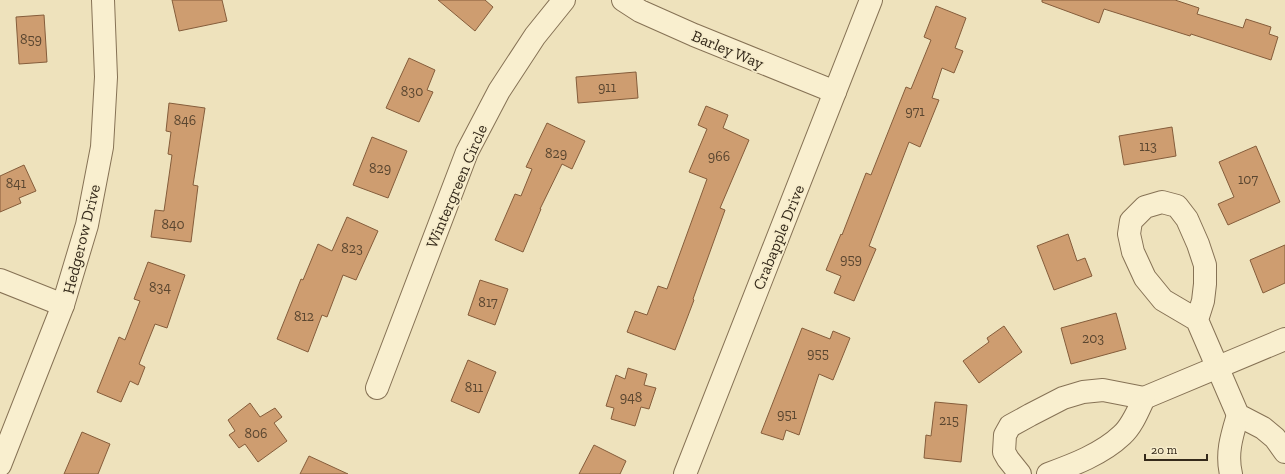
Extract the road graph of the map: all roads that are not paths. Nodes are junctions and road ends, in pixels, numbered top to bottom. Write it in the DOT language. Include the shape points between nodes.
graph roads {
  1 [pos="104,0"];
  2 [pos="564,0"];
  3 [pos="623,0"];
  4 [pos="871,0"];
  5 [pos="835,92"];
  6 [pos="0,280"];
  7 [pos="63,306"];
  8 [pos="1197,320"];
  9 [pos="1285,339"];
  10 [pos="1218,366"];
  11 [pos="377,388"];
  12 [pos="1144,398"];
  13 [pos="1238,414"];
  14 [pos="1285,452"];
  15 [pos="0,466"];
  16 [pos="685,474"];
  17 [pos="1020,474"];
  18 [pos="1048,474"];
  19 [pos="1231,474"];
  1 -- 7 [label="street, Hedgerow Drive" via="106,76 102,147 87,225"];
  2 -- 11 [label="street, Wintergreen Circle" via="535,36 503,85 467,152"];
  3 -- 5 [label="street, Barley Way" via="647,14"];
  4 -- 5 [label="street, Crabapple Drive"];
  5 -- 16 [label="street, Crabapple Drive"];
  6 -- 7 [label="street"];
  7 -- 15 [label="street, Hedgerow Drive"];
  8 -- 8 [label="street" via="1203,301 1205,265 1187,219 1177,206 1162,202 1144,207 1131,221 1129,234 1132,252 1145,278 1163,300"];
  8 -- 10 [label="street"];
  9 -- 10 [label="street"];
  10 -- 12 [label="street"];
  10 -- 13 [label="street"];
  12 -- 17 [label="street" via="1103,390 1083,392 1063,398 1010,426 1005,435 1004,452"];
  12 -- 18 [label="street" via="1133,421 1122,435 1107,447"];
  13 -- 14 [label="street" via="1263,428 1275,438"];
  13 -- 19 [label="street" via="1230,444"];
}
